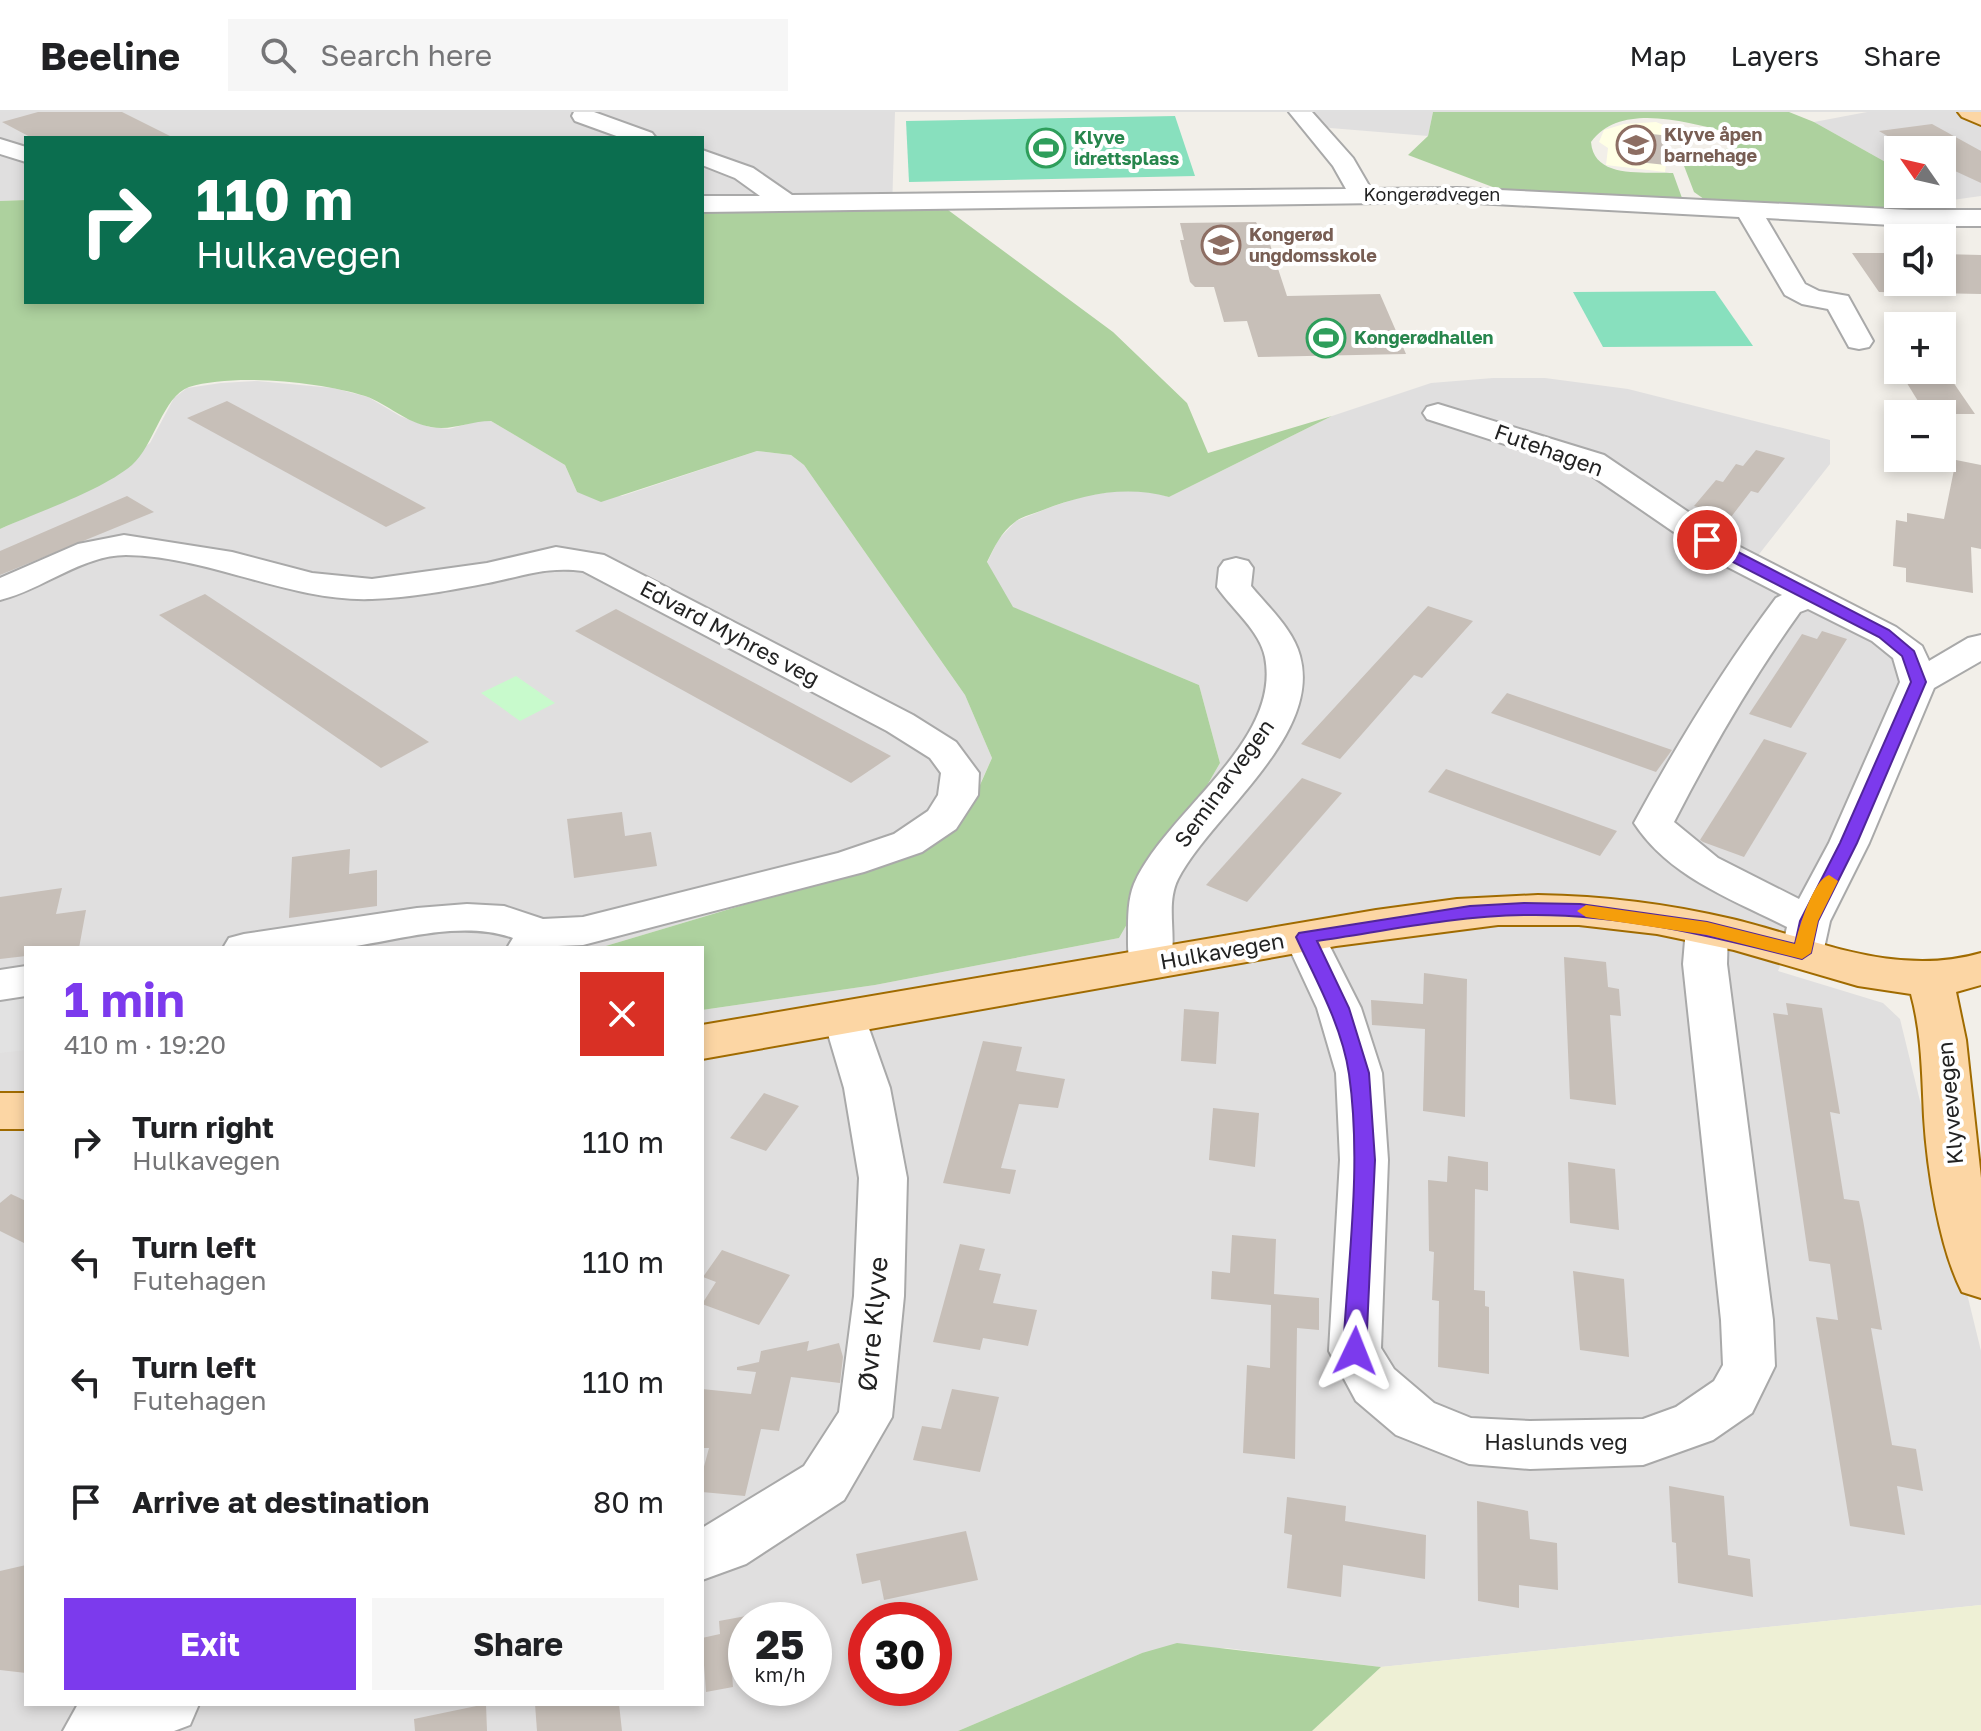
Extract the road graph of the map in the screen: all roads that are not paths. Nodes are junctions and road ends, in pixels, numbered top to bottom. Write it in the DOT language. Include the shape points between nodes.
graph roads {
  1 [pos="1300,112"];
  2 [pos="1970,112"];
  3 [pos="583,116"];
  4 [pos="1981,118"];
  5 [pos="638,136"];
  6 [pos="0,146"];
  7 [pos="24,154"];
  8 [pos="704,158"];
  9 [pos="825,179"];
  10 [pos="781,189"];
  11 [pos="1362,195"];
  12 [pos="882,202"];
  13 [pos="704,204"];
  14 [pos="1748,210"];
  15 [pos="1981,218"];
  16 [pos="1859,341"];
  17 [pos="1438,413"];
  18 [pos="1236,568"];
  19 [pos="0,590"];
  20 [pos="1810,595"];
  21 [pos="1981,646"];
  22 [pos="1918,682"];
  23 [pos="1707,929"];
  24 [pos="1305,937"];
  25 [pos="1806,937"];
  26 [pos="534,941"];
  27 [pos="257,946"];
  28 [pos="1150,963"];
  29 [pos="1981,969"];
  30 [pos="24,981"];
  31 [pos="1930,981"];
  32 [pos="0,985"];
  33 [pos="845,1017"];
  34 [pos="704,1042"];
  35 [pos="0,1111"];
  36 [pos="24,1111"];
  37 [pos="1981,1277"];
  38 [pos="704,1553"];
  39 [pos="117,1706"];
  40 [pos="94,1731"];
  1 -- 11 [label="street" via="1344,163"];
  2 -- 4 [label="main road"];
  3 -- 5 [label="street"];
  6 -- 7 [label="street"];
  8 -- 10 [label="street, Kongerødvegen"];
  9 -- 12 [label="street, Kongerødvegen"];
  10 -- 12 [label="street, Kongerødvegen"];
  10 -- 13 [label="street, Kongerødvegen"];
  11 -- 12 [label="street, Kongerødvegen"];
  11 -- 14 [label="street, Kongerødvegen" via="1517,196"];
  14 -- 15 [label="street, Kongerødvegen"];
  14 -- 16 [label="street" via="1795,289 1838,302"];
  17 -- 20 [label="street, Futehagen" via="1593,462 1728,554"];
  18 -- 28 [label="street, Seminarvegen" via="1234,587 1283,657 1283,698 1268,731 1168,859 1154,886"];
  19 -- 26 [label="street, Edvard Myhres veg" via="90,551 124,545 360,588 420,584 556,557 592,562 900,723 943,750 960,773 958,795 942,820 908,843 850,863"];
  20 -- 22 [label="street, Futehagen" via="1884,634 1909,654"];
  20 -- 25 [label="street" via="1788,605 1742,668 1654,823 1699,863"];
  21 -- 22 [label="street"];
  22 -- 25 [label="street"];
  23 -- 24 [label="main road, Hulkavegen" via="1632,915 1524,909"];
  23 -- 24 [label="street, Haslunds veg" via="1705,964 1749,1366 1733,1397 1694,1424 1643,1442 1530,1445 1469,1441 1415,1419 1375,1385 1355,1351 1364,1160 1359,1073 1339,1008"];
  23 -- 25 [label="main road, Hulkavegen"];
  24 -- 28 [label="main road, Hulkavegen"];
  25 -- 31 [label="main road, Hulkavegen" via="1873,973"];
  26 -- 27 [label="street" via="504,920 467,918"];
  28 -- 33 [label="main road, Hulkavegen"];
  29 -- 31 [label="main road" via="1961,978"];
  30 -- 32 [label="street"];
  31 -- 37 [label="main road, Klyvevegen" via="1946,1042 1950,1143"];
  33 -- 34 [label="main road, Hulkavegen"];
  33 -- 38 [label="street, Øvre Klyve" via="867,1088 883,1178 879,1296 865,1417 824,1483 726,1546"];
  35 -- 36 [label="main road"];
  39 -- 40 [label="street"];
}
